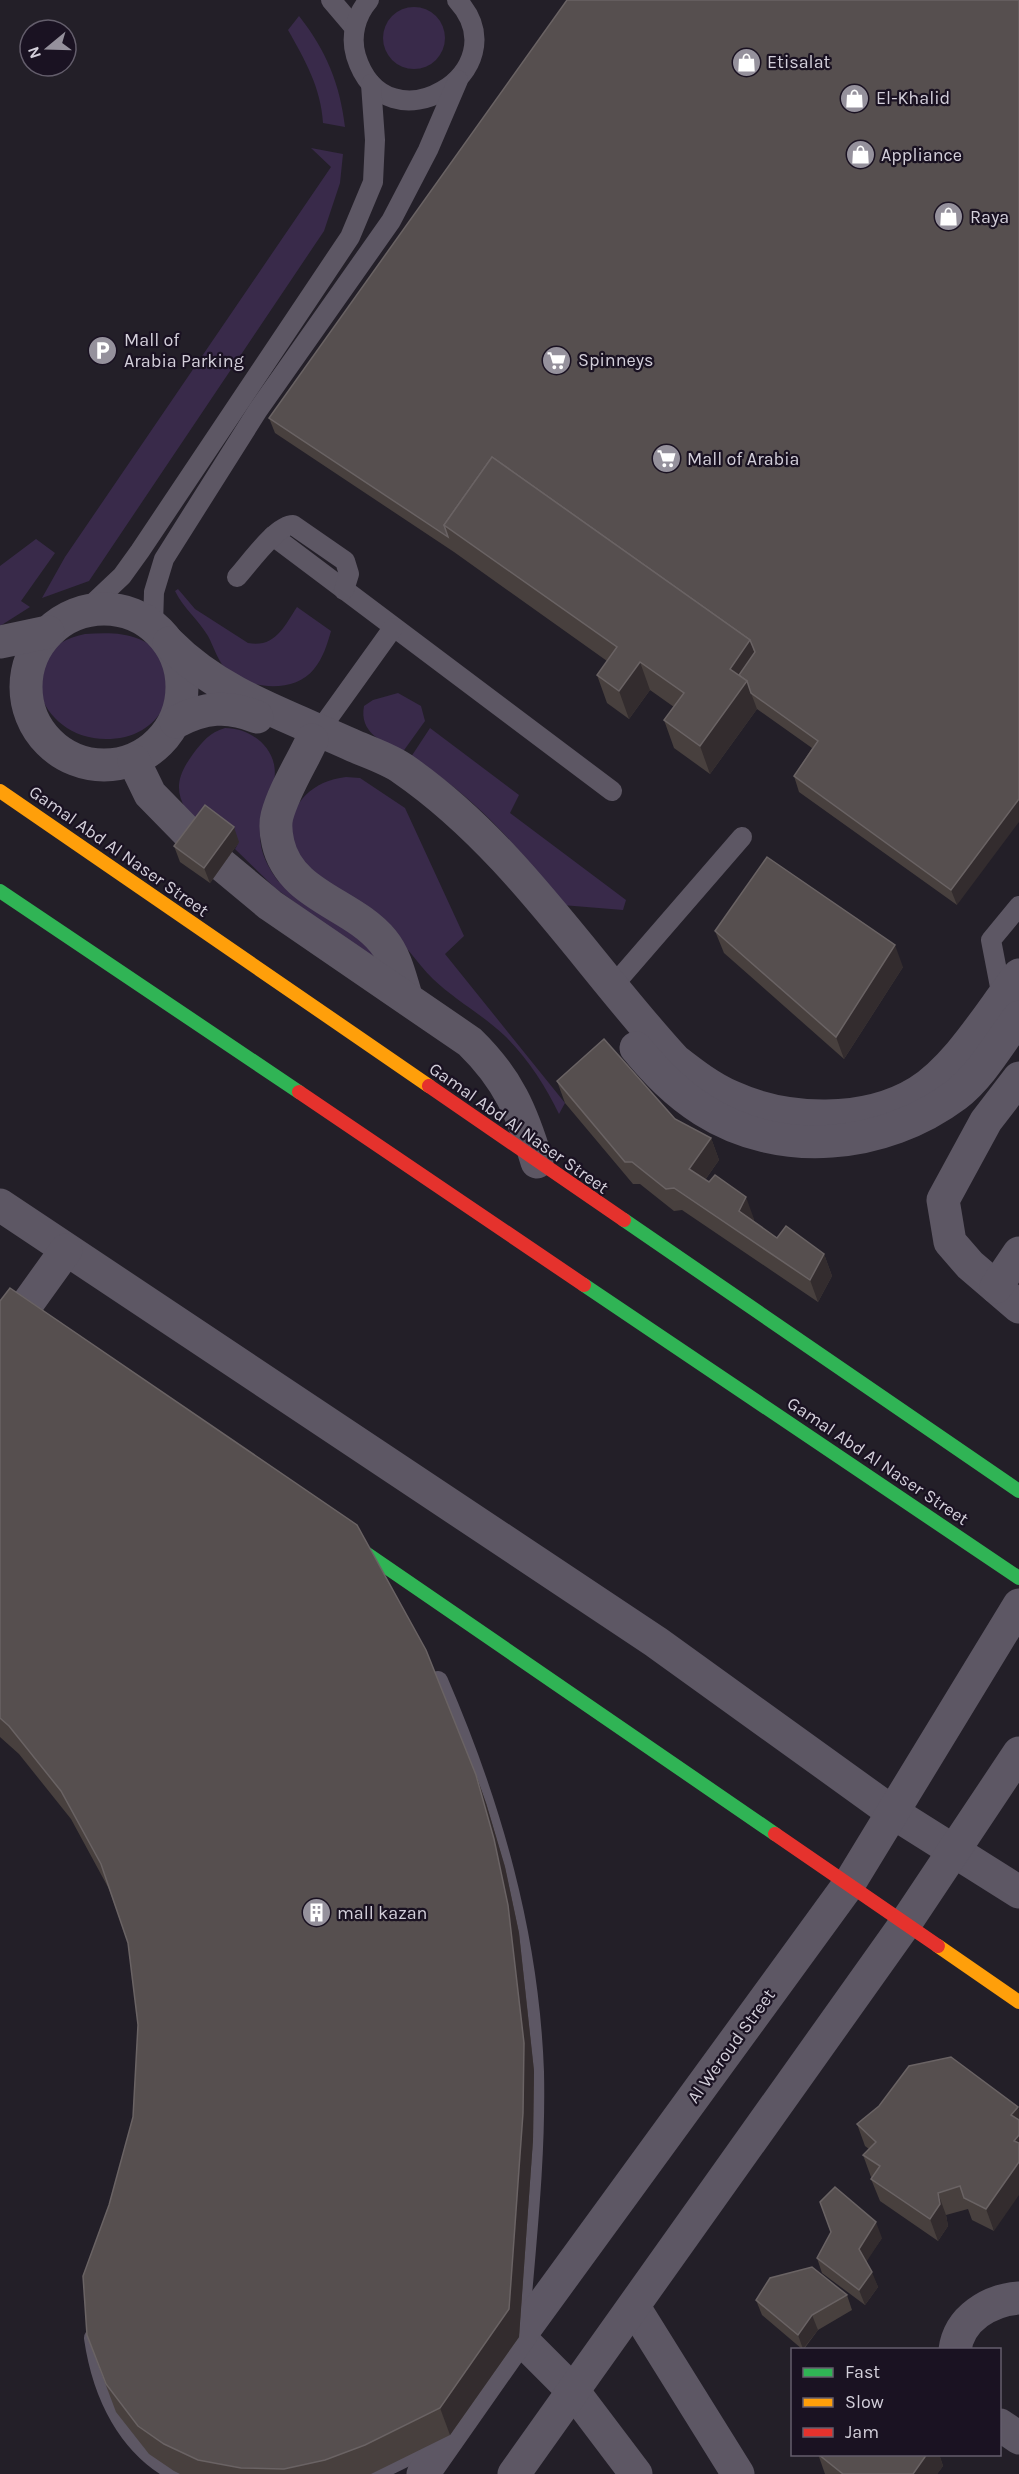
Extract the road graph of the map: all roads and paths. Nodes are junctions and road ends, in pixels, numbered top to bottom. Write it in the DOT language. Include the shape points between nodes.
graph roads {
  1 [pos="331,0"];
  2 [pos="369,0"];
  3 [pos="458,0"];
  4 [pos="354,27"];
  5 [pos="458,80"];
  6 [pos="371,84"];
  7 [pos="237,577"];
  8 [pos="86,610"];
  9 [pos="393,628"];
  10 [pos="48,632"];
  11 [pos="161,634"];
  12 [pos="0,642"];
  13 [pos="0,705"];
  14 [pos="33,719"];
  15 [pos="176,722"];
  16 [pos="316,735"];
  17 [pos="134,761"];
  18 [pos="0,791"];
  19 [pos="612,791"];
  20 [pos="742,837"];
  21 [pos="196,841"];
  22 [pos="222,865"];
  23 [pos="0,891"];
  24 [pos="1019,906"];
  25 [pos="612,987"];
  26 [pos="406,996"];
  27 [pos="1013,996"];
  28 [pos="1019,1078"];
  29 [pos="537,1162"];
  30 [pos="0,1205"];
  31 [pos="66,1250"];
  32 [pos="1019,1253"];
  33 [pos="1007,1297"];
  34 [pos="0,1342"];
  35 [pos="1019,1491"];
  36 [pos="328,1527"];
  37 [pos="367,1553"];
  38 [pos="1019,1578"];
  39 [pos="388,1590"];
  40 [pos="1019,1605"];
  41 [pos="431,1668"];
  42 [pos="1019,1753"];
  43 [pos="892,1812"];
  44 [pos="955,1849"];
  45 [pos="849,1884"];
  46 [pos="1019,1892"];
  47 [pos="905,1924"];
  48 [pos="1019,2002"];
  49 [pos="1019,2298"];
  50 [pos="634,2307"];
  51 [pos="93,2324"];
  52 [pos="519,2337"];
  53 [pos="956,2348"];
  54 [pos="574,2392"];
  55 [pos="1001,2426"];
  56 [pos="450,2435"];
  57 [pos="1019,2438"];
  58 [pos="180,2474"];
  59 [pos="371,2474"];
  60 [pos="423,2474"];
  61 [pos="514,2474"];
  62 [pos="636,2474"];
  63 [pos="738,2474"];
  1 -- 4 [label="lane"];
  2 -- 4 [label="lane"];
  3 -- 5 [label="lane" via="472,25 473,44 469,63"];
  4 -- 6 [label="lane" via="353,47 359,67"];
  5 -- 6 [label="lane" via="444,92 406,100"];
  5 -- 11 [label="lane" via="428,150 391,220 258,410 164,559 154,592"];
  6 -- 8 [label="lane" via="373,182 350,237 140,551 122,576"];
  7 -- 9 [label="lane" via="273,536 284,526 293,525 345,561 350,573 344,590"];
  8 -- 10 [label="street" via="65,618"];
  8 -- 11 [label="street" via="110,608 133,613"];
  9 -- 16 [label="lane"];
  9 -- 19 [label="lane"];
  10 -- 12 [label="street"];
  10 -- 14 [label="street" via="34,651 27,673 26,696"];
  11 -- 15 [label="street" via="181,668 183,695"];
  11 -- 16 [label="street" via="205,675"];
  13 -- 14 [label="street"];
  14 -- 17 [label="street" via="45,740 64,755 94,765"];
  15 -- 16 [label="street" via="202,711 230,709"];
  15 -- 17 [label="street" via="158,745"];
  16 -- 25 [label="street" via="400,767 458,812 508,863"];
  16 -- 26 [label="street" via="277,816 280,851 300,882 383,940 393,955"];
  16 -- 27 [label="street" via="393,779 450,824 480,854 668,1084 703,1111 744,1130 788,1141 833,1142 877,1135 919,1118 957,1094"];
  17 -- 21 [label="street" via="150,794"];
  18 -- 29 [label="main road, Gamal Abd Al Naser Street"];
  20 -- 25 [label="lane"];
  22 -- 26 [label="street" via="270,905"];
  23 -- 38 [label="main road, Gamal Abd Al Naser Street"];
  24 -- 27 [label="lane" via="992,940"];
  25 -- 27 [label="street" via="675,1060 703,1081 758,1107 812,1115 866,1111 893,1104 918,1091 940,1074"];
  26 -- 29 [label="street" via="454,1028 487,1058 515,1099"];
  28 -- 33 [label="street" via="986,1121 943,1200 950,1242"];
  29 -- 35 [label="main road, Gamal Abd Al Naser Street"];
  30 -- 31 [label="street"];
  31 -- 34 [label="street"];
  31 -- 43 [label="street" via="656,1642"];
  32 -- 33 [label="street"];
  36 -- 37 [label="main road"];
  37 -- 39 [label="lane"];
  37 -- 45 [label="main road"];
  40 -- 43 [label="street, Al Weroud Street"];
  41 -- 52 [label="lane" via="486,1803 509,1889 528,2002 534,2071 533,2140"];
  42 -- 44 [label="street"];
  43 -- 44 [label="street"];
  43 -- 45 [label="street, Al Weroud Street"];
  44 -- 46 [label="street"];
  44 -- 47 [label="street"];
  45 -- 47 [label="main road"];
  45 -- 52 [label="street, Al Weroud Street"];
  47 -- 48 [label="main road"];
  47 -- 50 [label="street"];
  49 -- 53 [label="street" via="998,2301 979,2310 965,2325"];
  50 -- 54 [label="street"];
  50 -- 63 [label="street"];
  51 -- 58 [label="lane" via="97,2362 116,2412 148,2454"];
  52 -- 54 [label="street"];
  52 -- 56 [label="street, Al Weroud Street"];
  54 -- 61 [label="street"];
  54 -- 62 [label="street"];
  55 -- 57 [label="street"];
  56 -- 59 [label="lane"];
  56 -- 60 [label="street, Al Weroud Street"];
}
